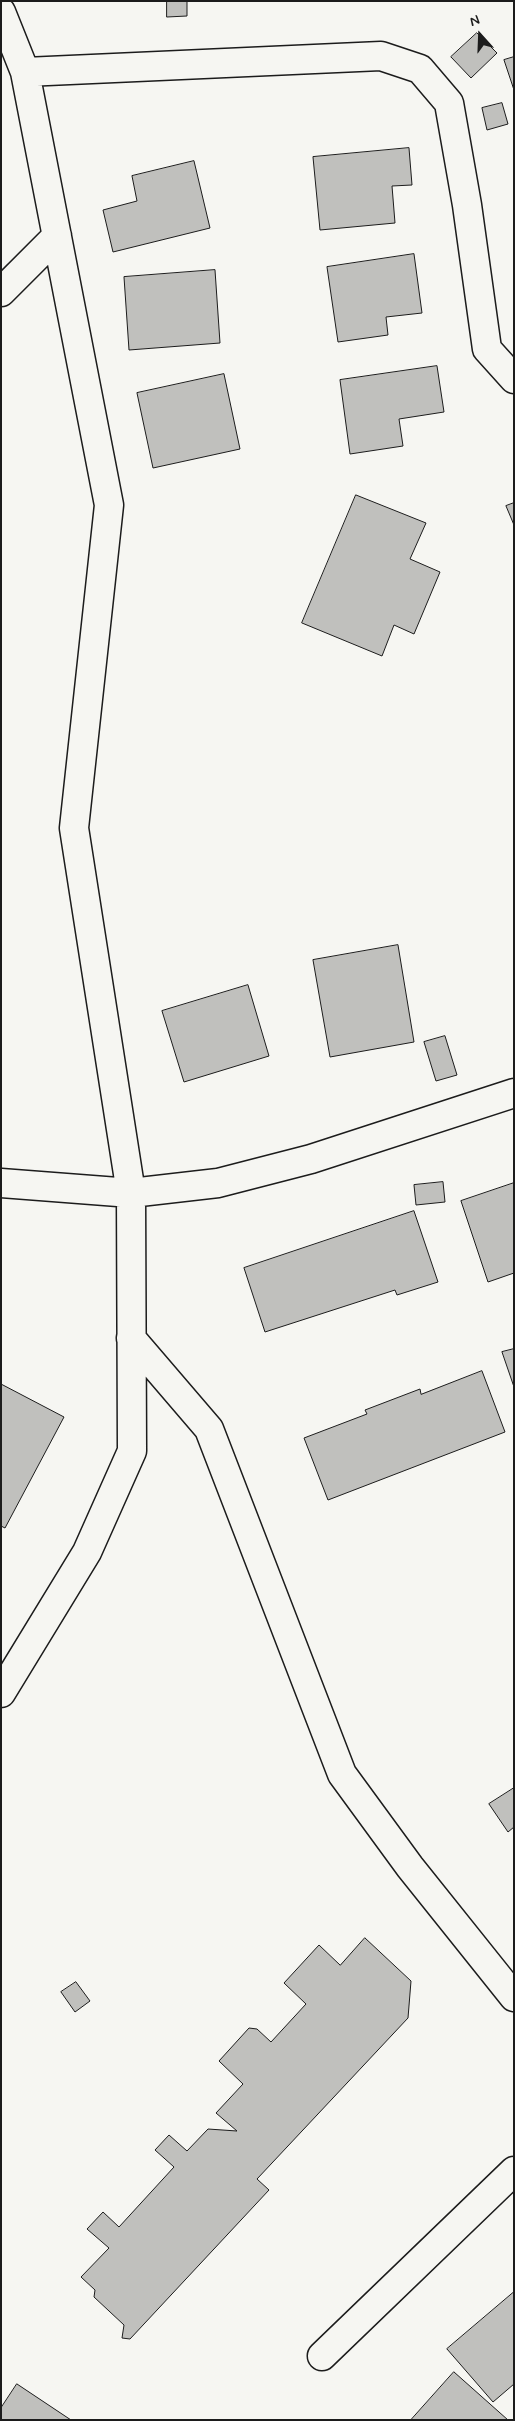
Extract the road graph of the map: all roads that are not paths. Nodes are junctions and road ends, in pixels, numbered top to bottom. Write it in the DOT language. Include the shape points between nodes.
graph roads {
  1 [pos="1,12"];
  2 [pos="25,72"];
  3 [pos="57,236"];
  4 [pos="1,292"];
  5 [pos="514,380"];
  6 [pos="514,1093"];
  7 [pos="1,1183"];
  8 [pos="131,1193"];
  9 [pos="132,1338"];
  10 [pos="1,1693"];
  11 [pos="514,1997"];
  12 [pos="514,2171"];
  13 [pos="322,2356"];
  1 -- 2 [label="street"];
  2 -- 3 [label="street"];
  2 -- 5 [label="street" via="381,56 420,69 449,103 487,349"];
  3 -- 4 [label="street"];
  3 -- 8 [label="street" via="109,505 74,828"];
  6 -- 8 [label="street" via="311,1160 218,1183"];
  7 -- 8 [label="street"];
  8 -- 9 [label="street"];
  9 -- 10 [label="street" via="132,1452 87,1552"];
  9 -- 11 [label="street" via="209,1430 342,1774 410,1867"];
  12 -- 13 [label="street"];
}
